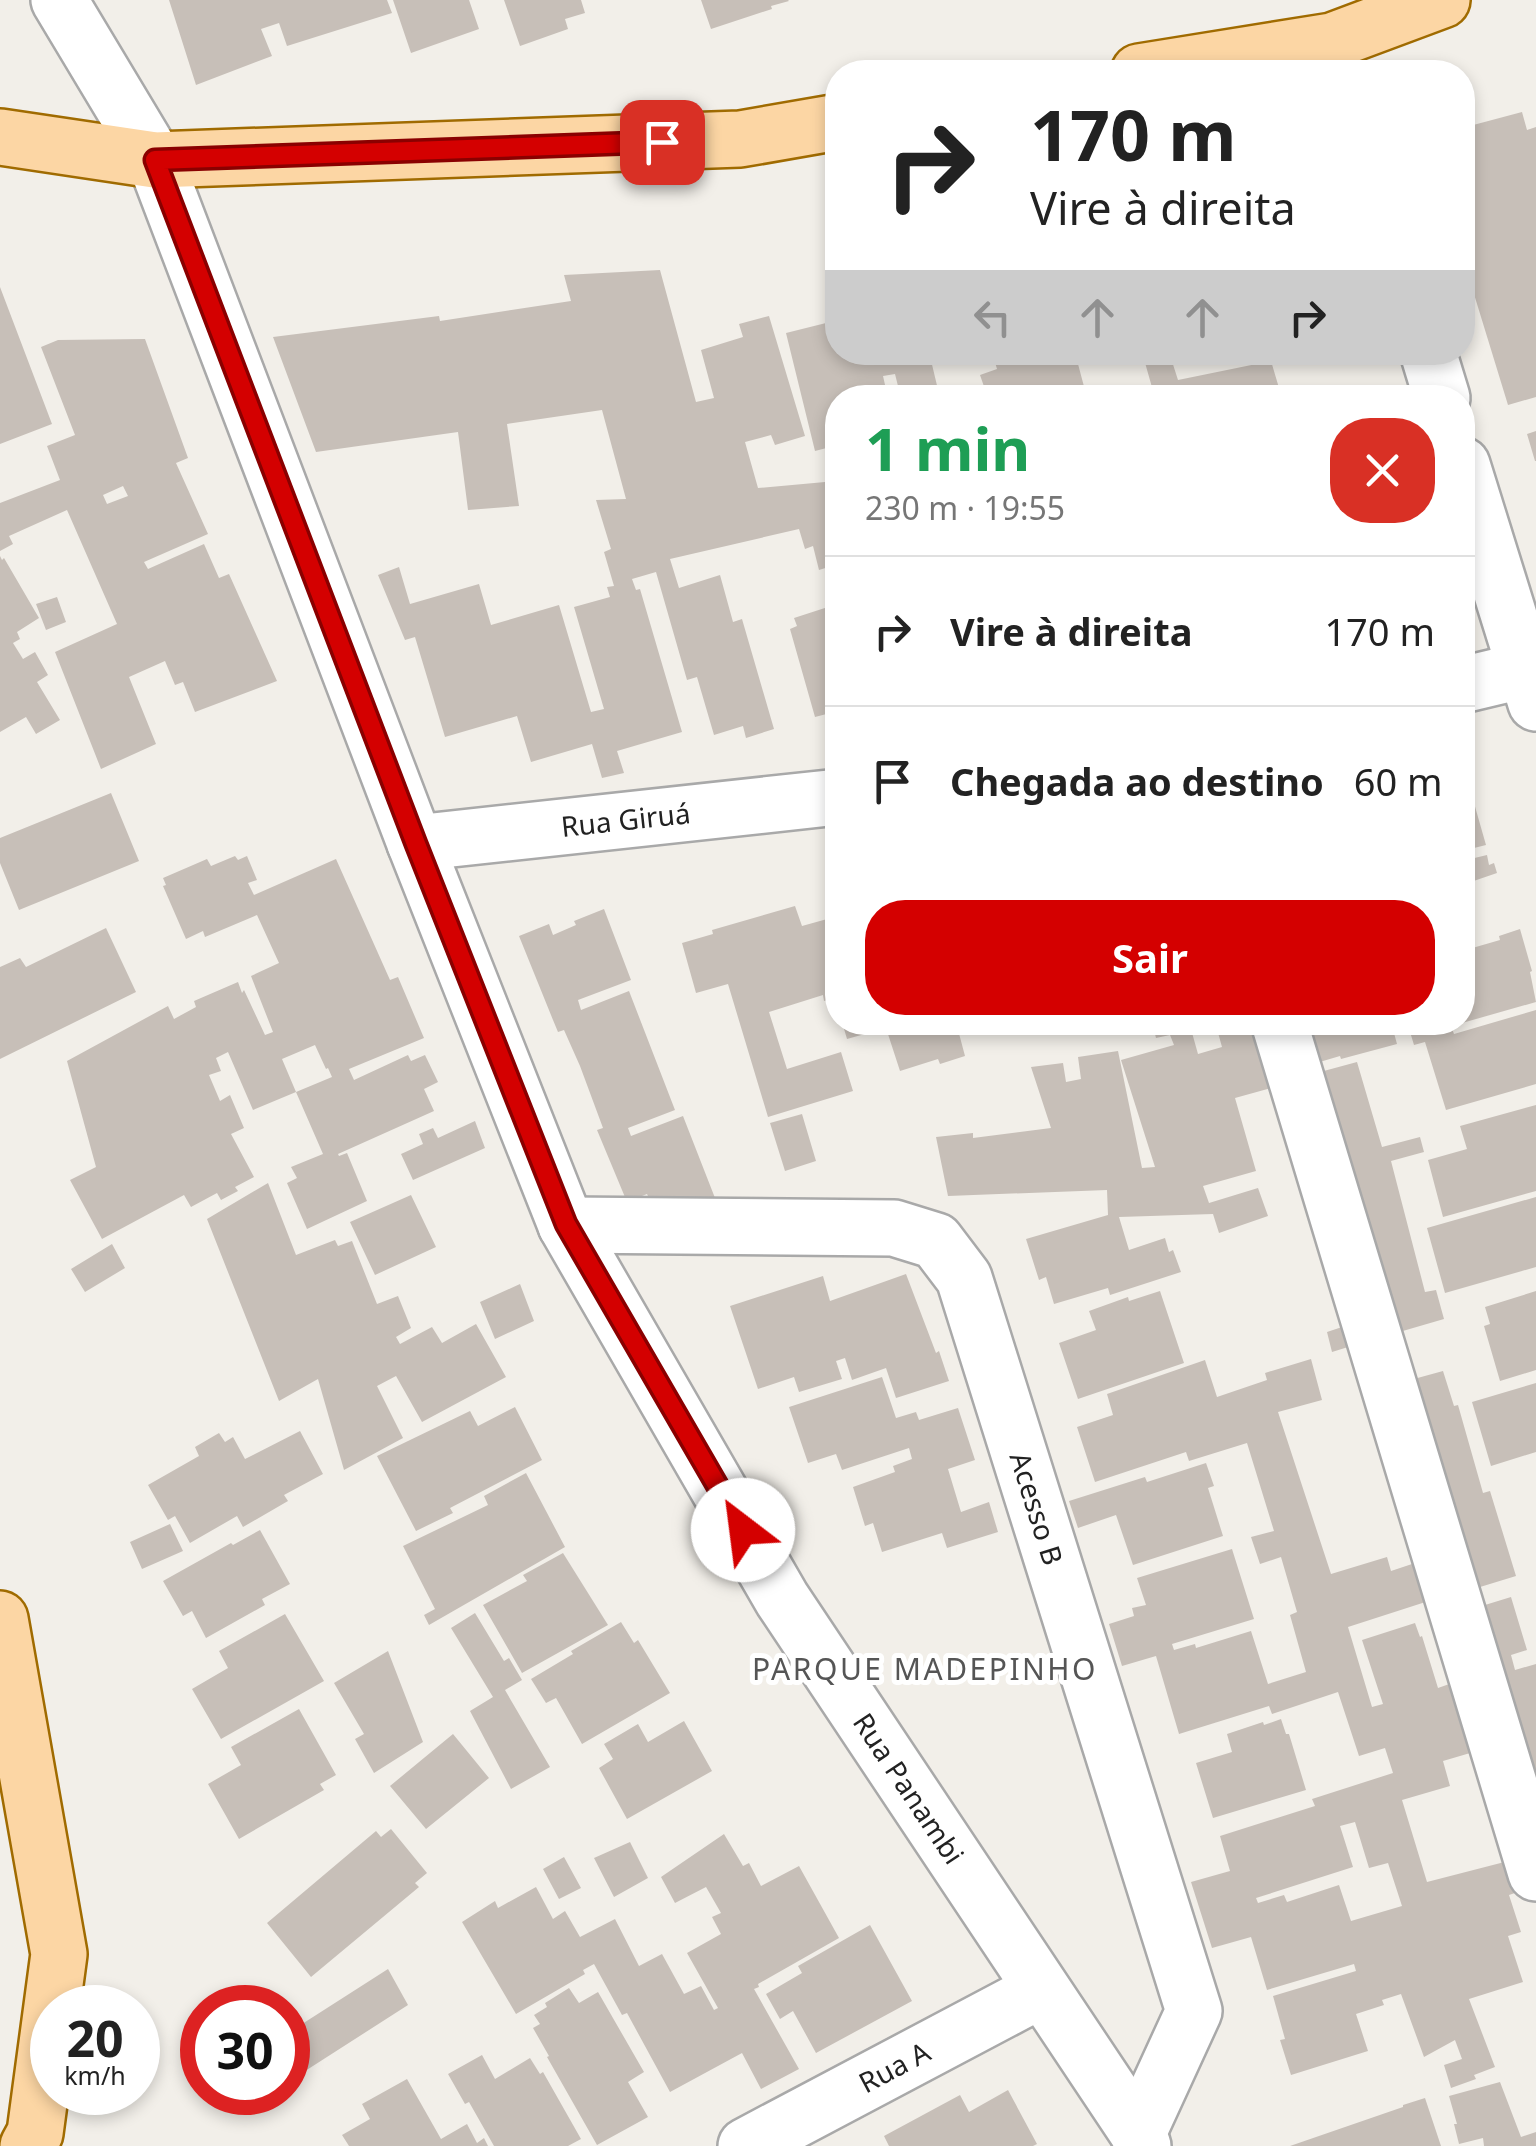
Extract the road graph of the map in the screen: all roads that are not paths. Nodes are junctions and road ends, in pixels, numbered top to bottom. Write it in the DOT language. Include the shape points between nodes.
graph roads {
  1 [pos="59,0"];
  2 [pos="1442,0"];
  3 [pos="1336,56"];
  4 [pos="1287,60"];
  5 [pos="825,124"];
  6 [pos="0,138"];
  7 [pos="155,160"];
  8 [pos="1475,507"];
  9 [pos="1475,686"];
  10 [pos="1531,686"];
  11 [pos="825,798"];
  12 [pos="416,844"];
  13 [pos="1283,1035"];
  14 [pos="566,1224"];
  15 [pos="0,1619"];
  16 [pos="1536,1873"];
  17 [pos="1041,1990"];
  18 [pos="1141,2139"];
  19 [pos="28,2146"];
  20 [pos="746,2146"];
  1 -- 7 [label="street, Rua Panambi"];
  2 -- 3 [label="main road"];
  3 -- 4 [label="main road"];
  5 -- 7 [label="main road" via="740,139"];
  6 -- 7 [label="main road"];
  7 -- 12 [label="street, Rua Panambi"];
  8 -- 10 [label="street"];
  9 -- 10 [label="street"];
  11 -- 12 [label="street, Rua Giruá"];
  12 -- 14 [label="street, Rua Panambi"];
  13 -- 16 [label="street"];
  14 -- 17 [label="street, Rua Panambi" via="782,1598"];
  14 -- 18 [label="street, Acesso B" via="894,1228 936,1242 964,1278 1194,2012"];
  15 -- 19 [label="main road" via="60,1954"];
  17 -- 18 [label="street, Rua Panambi"];
  17 -- 20 [label="street, Rua A"];
}
